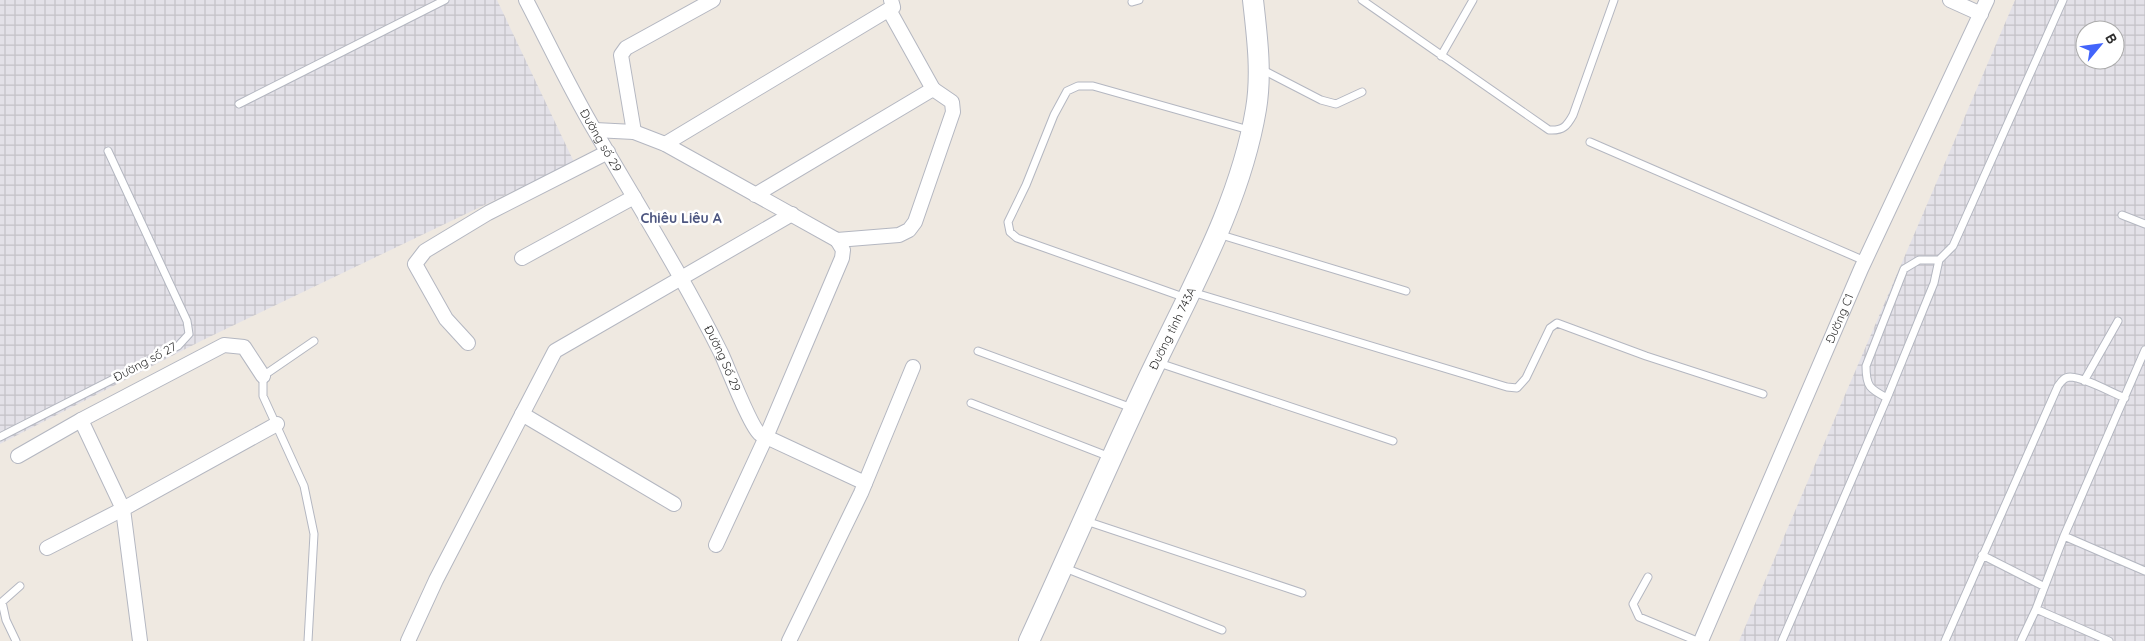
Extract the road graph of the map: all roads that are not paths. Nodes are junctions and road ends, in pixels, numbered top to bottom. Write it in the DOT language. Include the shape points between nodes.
graph roads {
  1 [pos="445,0"];
  2 [pos="526,0"];
  3 [pos="713,0"];
  4 [pos="1253,0"];
  5 [pos="1362,0"];
  6 [pos="1473,0"];
  7 [pos="1614,0"];
  8 [pos="1950,0"];
  9 [pos="1987,0"];
  10 [pos="2062,0"];
  11 [pos="890,5"];
  12 [pos="1982,14"];
  13 [pos="1441,56"];
  14 [pos="1259,68"];
  15 [pos="933,89"];
  16 [pos="1362,92"];
  17 [pos="239,104"];
  18 [pos="595,130"];
  19 [pos="1251,131"];
  20 [pos="634,132"];
  21 [pos="1590,142"];
  22 [pos="665,144"];
  23 [pos="108,150"];
  24 [pos="608,152"];
  25 [pos="755,195"];
  26 [pos="634,197"];
  27 [pos="792,214"];
  28 [pos="2122,216"];
  29 [pos="2145,224"];
  30 [pos="1218,234"];
  31 [pos="837,240"];
  32 [pos="522,258"];
  33 [pos="1940,260"];
  34 [pos="1865,261"];
  35 [pos="681,278"];
  36 [pos="1406,291"];
  37 [pos="1188,295"];
  38 [pos="2118,321"];
  39 [pos="314,341"];
  40 [pos="468,343"];
  41 [pos="2145,350"];
  42 [pos="978,351"];
  43 [pos="1156,362"];
  44 [pos="913,368"];
  45 [pos="263,376"];
  46 [pos="2084,381"];
  47 [pos="1763,394"];
  48 [pos="1887,398"];
  49 [pos="2124,398"];
  50 [pos="972,404"];
  51 [pos="1134,409"];
  52 [pos="522,414"];
  53 [pos="81,420"];
  54 [pos="278,424"];
  55 [pos="0,436"];
  56 [pos="766,437"];
  57 [pos="1393,442"];
  58 [pos="18,456"];
  59 [pos="1111,458"];
  60 [pos="865,483"];
  61 [pos="674,504"];
  62 [pos="123,509"];
  63 [pos="1083,520"];
  64 [pos="2064,536"];
  65 [pos="716,545"];
  66 [pos="46,548"];
  67 [pos="1982,555"];
  68 [pos="1062,567"];
  69 [pos="2145,571"];
  70 [pos="1648,577"];
  71 [pos="20,586"];
  72 [pos="2043,586"];
  73 [pos="1302,594"];
  74 [pos="2036,609"];
  75 [pos="1222,630"];
  76 [pos="16,641"];
  77 [pos="140,641"];
  78 [pos="308,641"];
  79 [pos="408,641"];
  80 [pos="789,641"];
  81 [pos="1029,641"];
  82 [pos="1697,641"];
  83 [pos="1701,641"];
  84 [pos="1782,641"];
  85 [pos="1945,641"];
  86 [pos="2022,641"];
  87 [pos="2109,641"];
  1 -- 17 [label="lane"];
  2 -- 18 [label="street, Đường số 29"];
  3 -- 20 [label="street" via="626,48 622,55"];
  4 -- 14 [label="main road, Đường tỉnh 743A"];
  5 -- 13 [label="lane"];
  6 -- 13 [label="lane"];
  7 -- 13 [label="lane" via="1573,115 1566,127 1556,131 1549,130"];
  8 -- 12 [label="street"];
  9 -- 12 [label="street, Đường C1"];
  10 -- 33 [label="lane" via="1953,246"];
  11 -- 15 [label="street"];
  11 -- 22 [label="street"];
  12 -- 34 [label="street, Đường C1"];
  14 -- 16 [label="lane" via="1321,100 1336,104"];
  14 -- 19 [label="main road, Đường tỉnh 743A"];
  15 -- 25 [label="street"];
  15 -- 31 [label="street" via="952,102 953,112 915,222 899,235"];
  18 -- 20 [label="street"];
  18 -- 24 [label="street, Đường số 29"];
  19 -- 30 [label="main road, Đường tỉnh 743A"];
  19 -- 37 [label="lane" via="1093,86 1078,86 1067,91 1054,115 1008,222 1010,232 1017,238"];
  20 -- 22 [label="street"];
  21 -- 34 [label="lane"];
  22 -- 25 [label="street"];
  23 -- 55 [label="lane, Đường số 27" via="187,321 188,334 178,346"];
  24 -- 26 [label="street, Đường số 29"];
  24 -- 40 [label="street" via="488,213 425,251 415,264 446,319"];
  25 -- 27 [label="street"];
  26 -- 32 [label="street"];
  26 -- 35 [label="street, Đường số 29"];
  27 -- 31 [label="street"];
  27 -- 35 [label="street"];
  28 -- 29 [label="lane"];
  30 -- 36 [label="lane"];
  30 -- 37 [label="main road, Đường tỉnh 743A"];
  31 -- 56 [label="street" via="843,250 842,258"];
  33 -- 48 [label="lane" via="1934,283"];
  33 -- 48 [label="lane" via="1919,260 1904,269 1869,358 1866,380 1870,389"];
  34 -- 83 [label="street, Đường C1"];
  35 -- 52 [label="street" via="555,351"];
  35 -- 56 [label="street, Đường Số 29" via="733,378 753,427"];
  37 -- 43 [label="main road, Đường tỉnh 743A"];
  37 -- 47 [label="lane" via="1507,387 1517,388 1526,378 1550,328 1557,323"];
  38 -- 46 [label="lane"];
  39 -- 45 [label="lane"];
  41 -- 49 [label="lane"];
  42 -- 51 [label="lane"];
  43 -- 51 [label="main road, Đường tỉnh 743A"];
  43 -- 57 [label="lane"];
  44 -- 60 [label="street"];
  45 -- 53 [label="street" via="244,346 224,345"];
  45 -- 54 [label="lane" via="263,396"];
  46 -- 49 [label="lane"];
  46 -- 67 [label="lane" via="2069,377 2058,386"];
  48 -- 84 [label="lane"];
  49 -- 64 [label="lane"];
  50 -- 59 [label="lane"];
  51 -- 59 [label="main road, Đường tỉnh 743A"];
  52 -- 61 [label="street"];
  52 -- 79 [label="street"];
  53 -- 58 [label="street"];
  53 -- 62 [label="street"];
  54 -- 62 [label="street"];
  54 -- 78 [label="lane" via="304,486 314,534"];
  56 -- 60 [label="street"];
  56 -- 65 [label="street"];
  59 -- 63 [label="main road, Đường tỉnh 743A"];
  60 -- 80 [label="street"];
  62 -- 66 [label="street"];
  62 -- 77 [label="street"];
  63 -- 68 [label="main road, Đường tỉnh 743A"];
  63 -- 73 [label="lane"];
  64 -- 69 [label="lane"];
  64 -- 72 [label="lane"];
  67 -- 72 [label="lane"];
  67 -- 85 [label="lane"];
  68 -- 75 [label="lane"];
  68 -- 81 [label="main road, Đường tỉnh 743A"];
  70 -- 82 [label="lane" via="1633,604 1639,617"];
  71 -- 76 [label="lane" via="2,602"];
  72 -- 74 [label="lane"];
  74 -- 86 [label="lane"];
  74 -- 87 [label="lane"];
}
